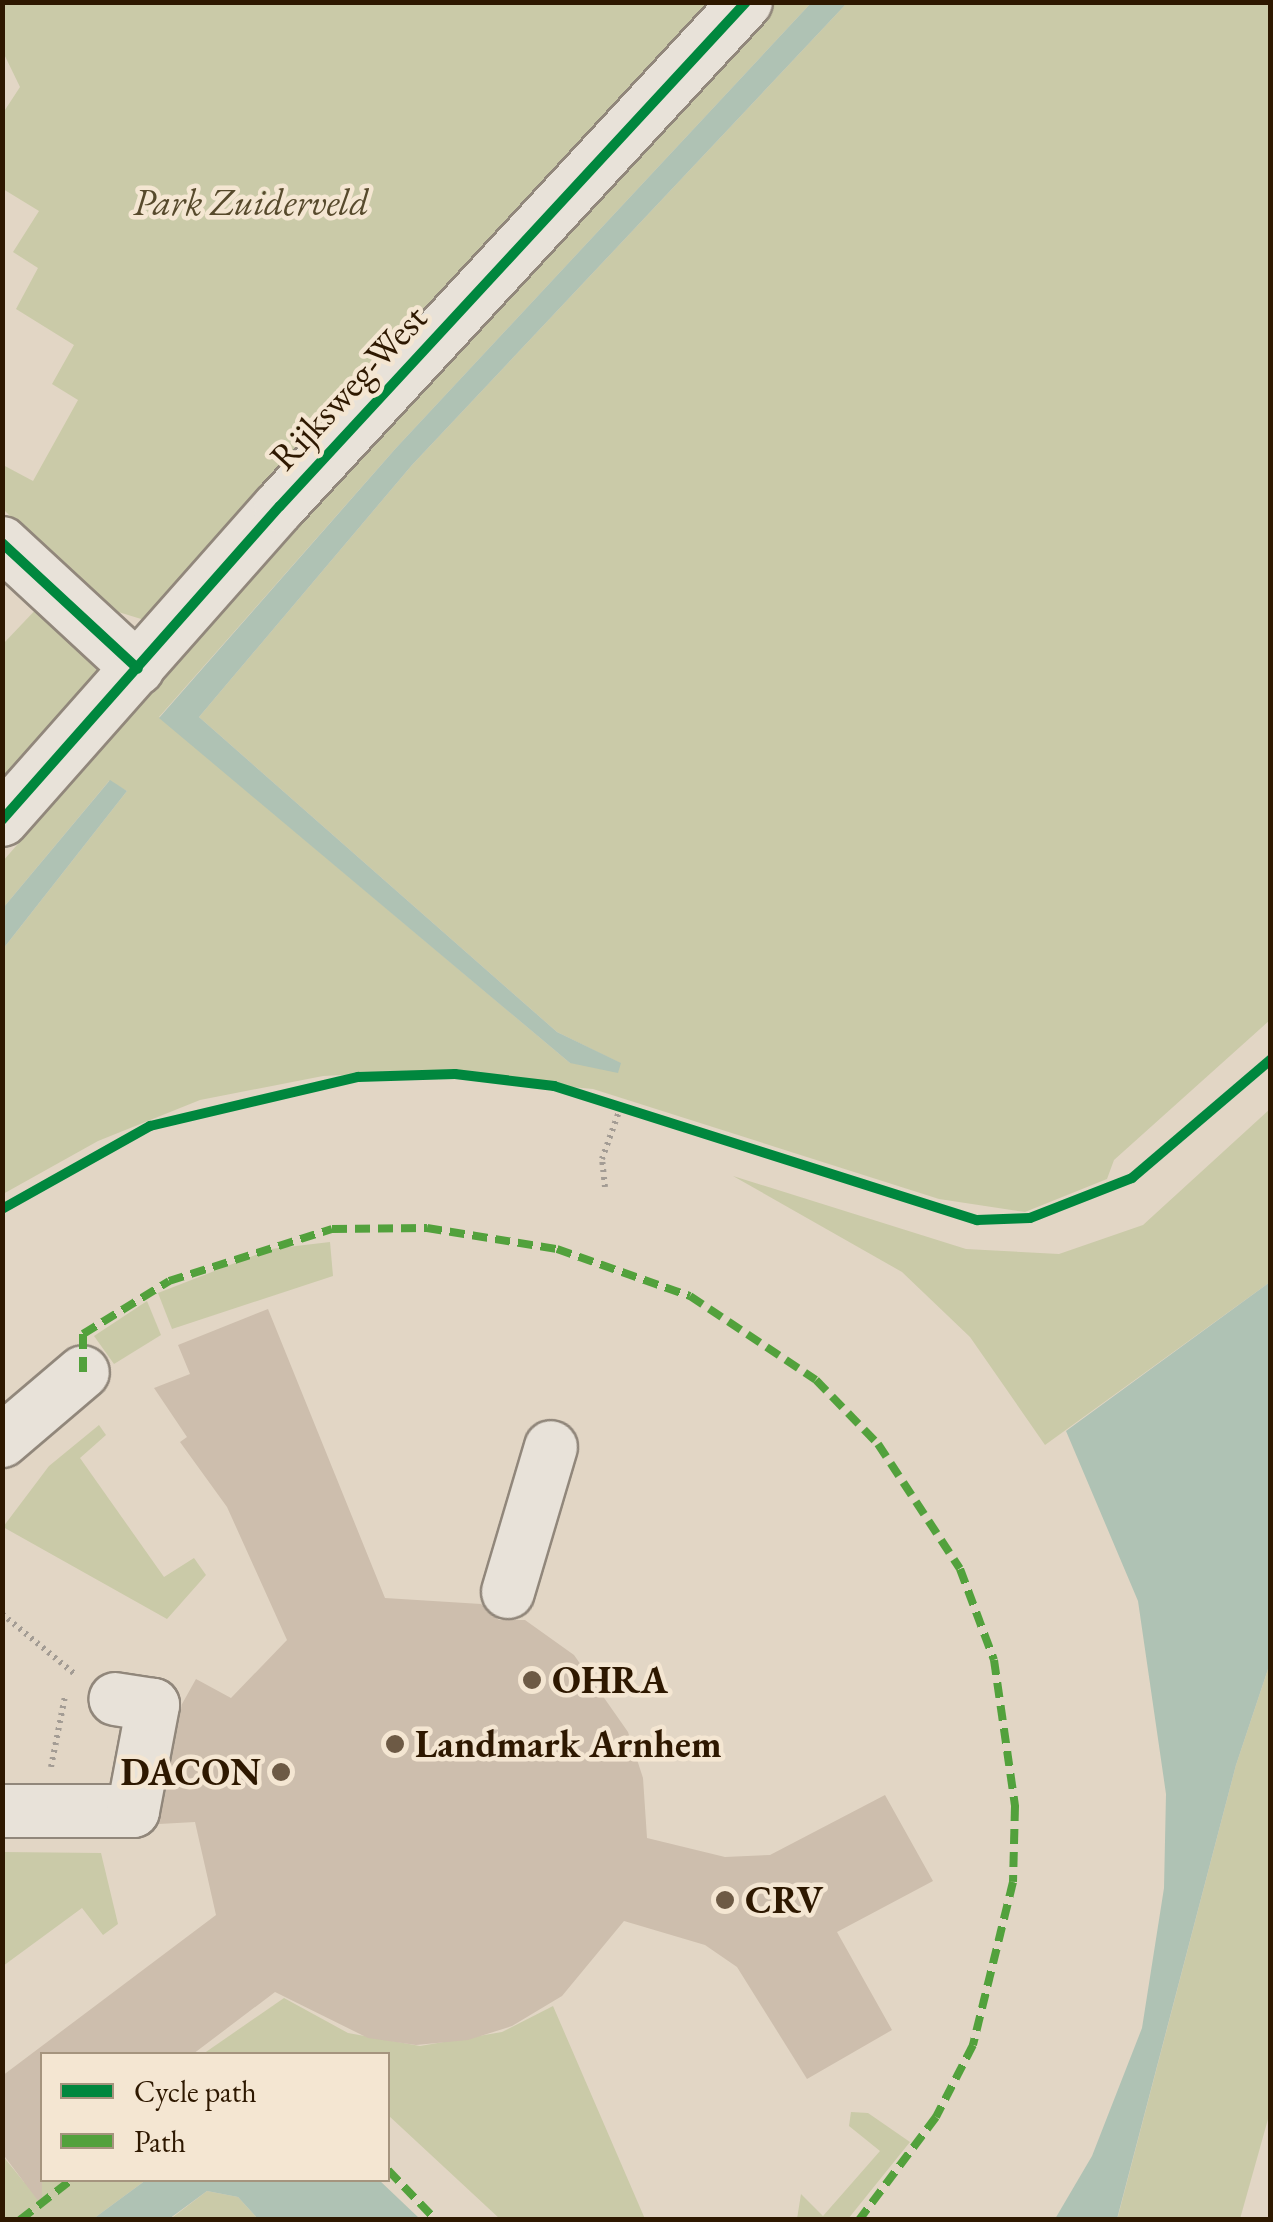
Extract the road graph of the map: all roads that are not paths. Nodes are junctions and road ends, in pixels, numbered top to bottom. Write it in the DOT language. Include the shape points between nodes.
graph roads {
  1 [pos="746,2"];
  2 [pos="2,543"];
  3 [pos="138,669"];
  4 [pos="2,820"];
  5 [pos="84,1372"];
  6 [pos="2,1442"];
  7 [pos="552,1447"];
  8 [pos="508,1592"];
  9 [pos="97,1688"];
  10 [pos="24,1811"];
  1 -- 3 [label="street, Rijksweg-West"];
  2 -- 3 [label="street"];
  3 -- 4 [label="street, Rijksweg-West"];
  5 -- 6 [label="street"];
  7 -- 8 [label="street"];
  9 -- 10 [label="street" via="153,1705 133,1811"];
}
